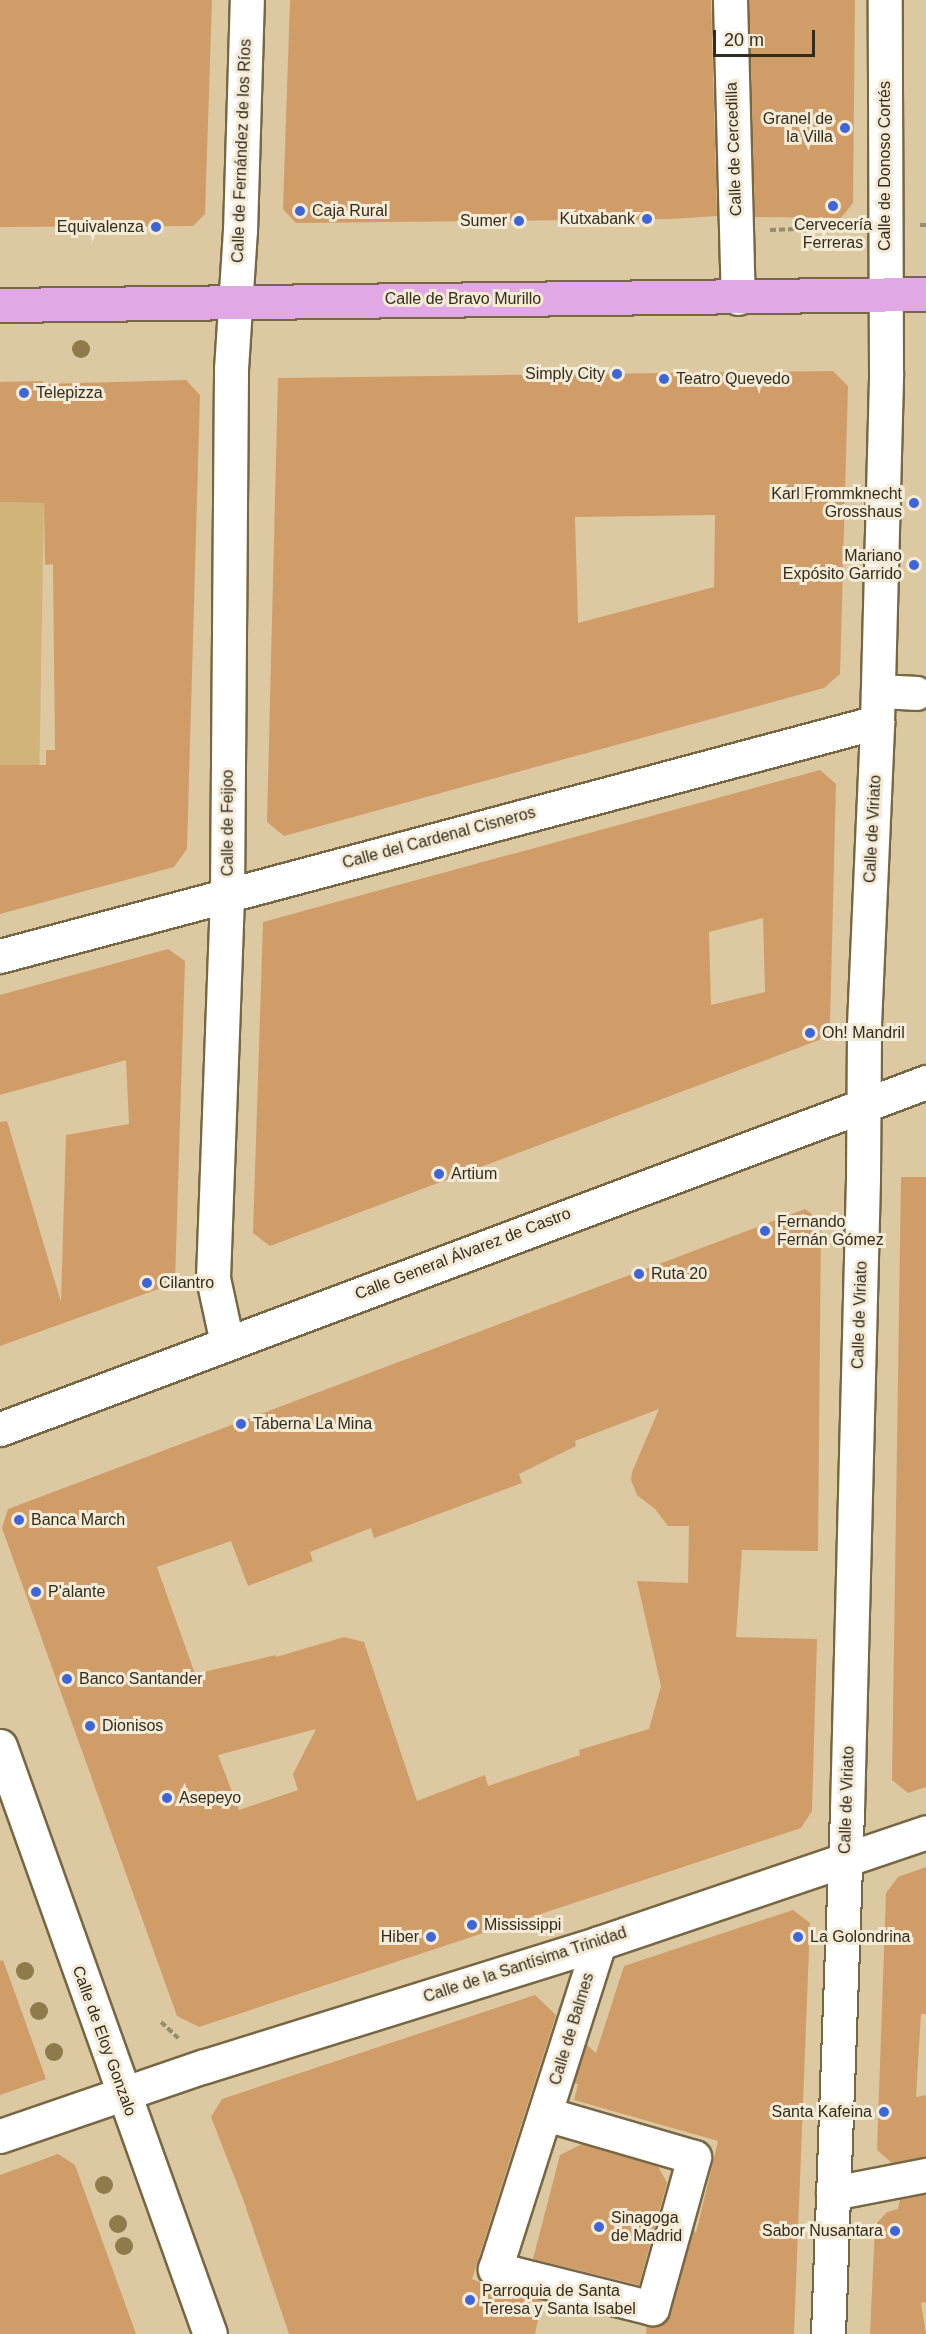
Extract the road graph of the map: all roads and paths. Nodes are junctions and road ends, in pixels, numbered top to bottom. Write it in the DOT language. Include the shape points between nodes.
graph roads {
  1 [pos="247,0"];
  2 [pos="730,0"];
  3 [pos="885,0"];
  4 [pos="920,225"];
  5 [pos="926,225"];
  6 [pos="859,227"];
  7 [pos="736,231"];
  8 [pos="926,294"];
  9 [pos="886,295"];
  10 [pos="738,298"];
  11 [pos="234,302"];
  12 [pos="0,305"];
  13 [pos="916,693"];
  14 [pos="878,706"];
  15 [pos="227,895"];
  16 [pos="0,956"];
  17 [pos="926,1082"];
  18 [pos="864,1104"];
  19 [pos="227,1343"];
  20 [pos="0,1429"];
  21 [pos="0,1746"];
  22 [pos="11,1810"];
  23 [pos="926,1832"];
  24 [pos="845,1859"];
  25 [pos="599,1943"];
  26 [pos="123,2094"];
  27 [pos="546,2114"];
  28 [pos="0,2136"];
  29 [pos="926,2175"];
  30 [pos="833,2193"];
  31 [pos="210,2334"];
  32 [pos="828,2334"];
  1 -- 11 [label="street, Calle de Fernández de los Ríos"];
  2 -- 7 [label="street, Calle de Cercedilla"];
  3 -- 9 [label="street, Calle de Donoso Cortés"];
  4 -- 5 [label="path"];
  6 -- 7 [label="path"];
  7 -- 10 [label="street, Calle de Cercedilla"];
  8 -- 9 [label="main road, Calle de Bravo Murillo"];
  9 -- 10 [label="main road, Calle de Bravo Murillo"];
  9 -- 14 [label="street, Calle de Viriato"];
  10 -- 11 [label="main road, Calle de Bravo Murillo"];
  11 -- 12 [label="main road, Calle de Bravo Murillo"];
  11 -- 15 [label="street, Calle de Feijoo"];
  13 -- 14 [label="street, Calle del Cardenal Cisneros"];
  14 -- 15 [label="street, Calle del Cardenal Cisneros"];
  14 -- 18 [label="street, Calle de Viriato"];
  15 -- 16 [label="street, Calle del Cardenal Cisneros"];
  15 -- 19 [label="street, Calle de Feijoo" via="213,1278"];
  17 -- 18 [label="street, Calle General Álvarez de Castro"];
  18 -- 19 [label="street, Calle General Álvarez de Castro"];
  18 -- 24 [label="street, Calle de Viriato"];
  19 -- 20 [label="street, Calle General Álvarez de Castro"];
  21 -- 22 [label="street, Calle de Eloy Gonzalo"];
  22 -- 26 [label="street, Calle de Eloy Gonzalo"];
  23 -- 24 [label="street, Calle de la Santísima Trinidad"];
  24 -- 25 [label="street, Calle de la Santísima Trinidad"];
  24 -- 30 [label="street, Calle de Viriato"];
  25 -- 26 [label="street, Calle de la Santísima Trinidad"];
  25 -- 27 [label="street, Calle de Balmes"];
  26 -- 28 [label="street, Calle de la Santísima Trinidad"];
  26 -- 31 [label="street, Calle de Eloy Gonzalo"];
  27 -- 27 [label="street, Calle de Balmes" via="694,2157 652,2308 495,2269"];
  29 -- 30 [label="street"];
  30 -- 32 [label="street, Calle de Viriato"];
}
